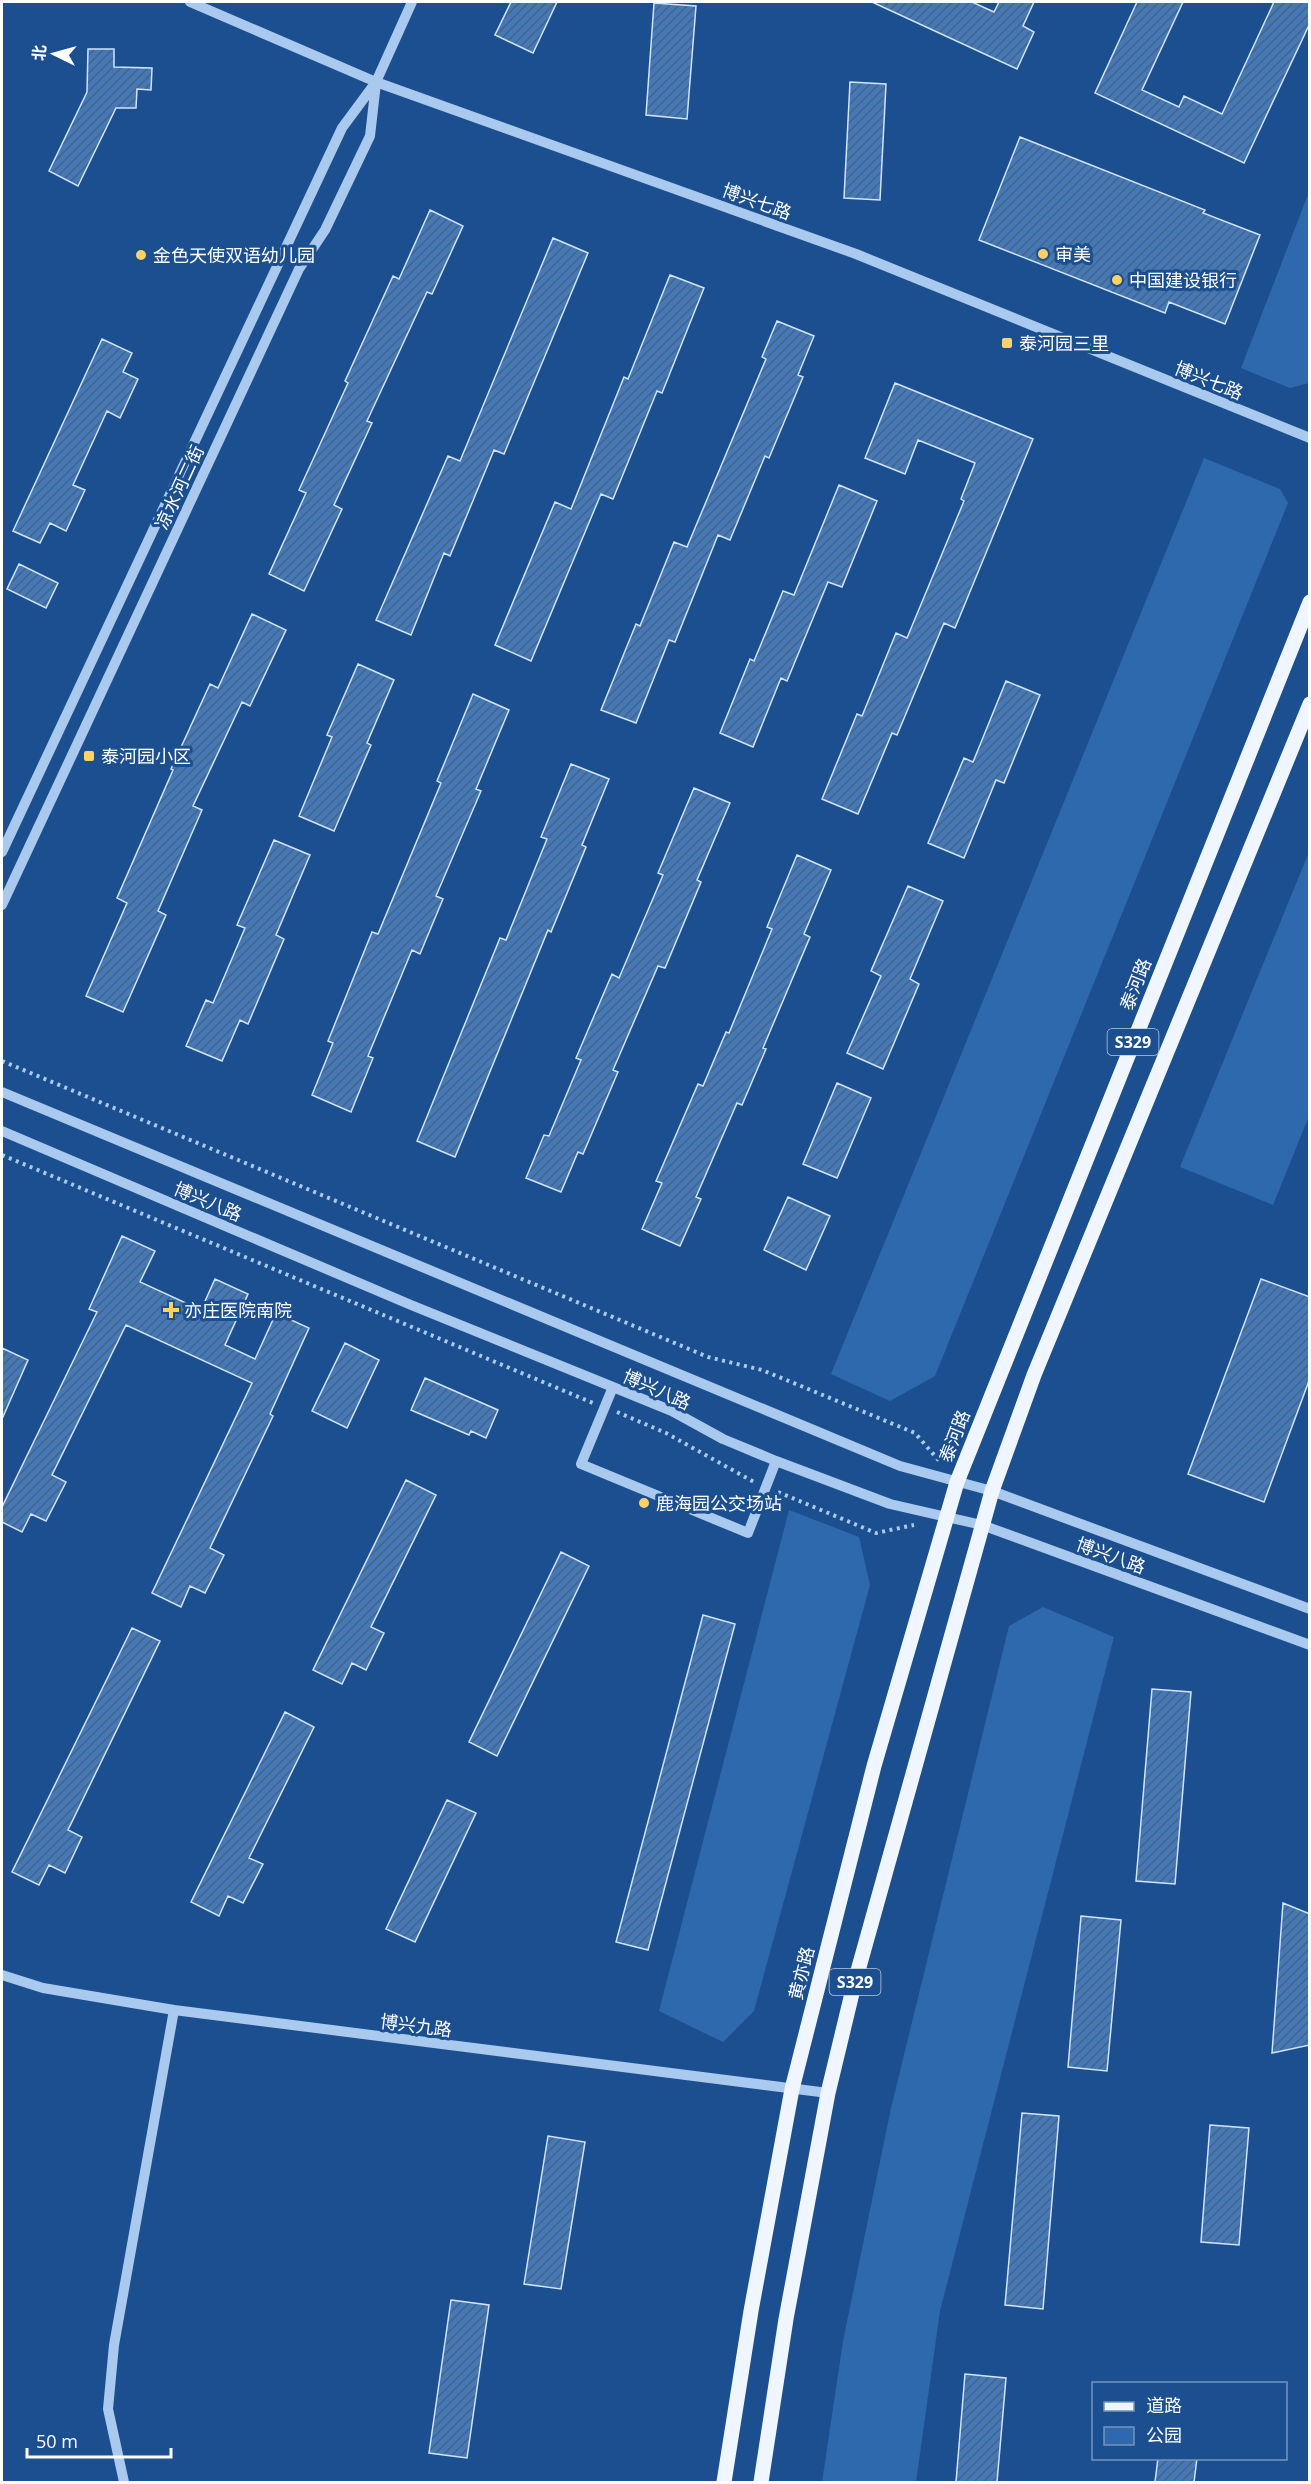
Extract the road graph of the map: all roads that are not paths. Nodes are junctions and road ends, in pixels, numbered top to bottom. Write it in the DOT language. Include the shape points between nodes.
graph roads {
  1 [pos="190,2"];
  2 [pos="412,2"];
  3 [pos="376,82"];
  4 [pos="1310,438"];
  5 [pos="1310,602"];
  6 [pos="1310,704"];
  7 [pos="2,852"];
  8 [pos="2,905"];
  9 [pos="2,1092"];
  10 [pos="2,1131"];
  11 [pos="613,1387"];
  12 [pos="776,1461"];
  13 [pos="957,1482"];
  14 [pos="992,1491"];
  15 [pos="947,1518"];
  16 [pos="982,1525"];
  17 [pos="1310,1609"];
  18 [pos="1310,1645"];
  19 [pos="2,1975"];
  20 [pos="174,2010"];
  21 [pos="792,2089"];
  22 [pos="828,2093"];
  23 [pos="124,2482"];
  24 [pos="724,2482"];
  25 [pos="761,2482"];
  1 -- 3 [label="street, 博兴七路"];
  2 -- 3 [label="street, 凉水河二街"];
  3 -- 4 [label="street, 博兴七路" via="856,254"];
  3 -- 7 [label="street, 凉水河二街" via="342,128"];
  3 -- 8 [label="street, 凉水河二街" via="370,136 325,230 299,269"];
  5 -- 13 [label="main road, 泰河路 / S329"];
  6 -- 14 [label="main road, S329" via="1034,1375"];
  9 -- 13 [label="street, 博兴八路" via="900,1466"];
  10 -- 11 [label="street, 博兴八路"];
  11 -- 12 [label="street, 博兴八路"];
  11 -- 12 [label="street" via="581,1464 748,1533"];
  12 -- 15 [label="street, 博兴八路" via="890,1504"];
  13 -- 14 [label="street, 博兴八路"];
  13 -- 15 [label="main road, 黄亦路 / S329"];
  14 -- 16 [label="main road, S329"];
  14 -- 17 [label="street, 博兴八路"];
  15 -- 16 [label="street, 博兴八路"];
  15 -- 21 [label="main road, 黄亦路 / S329" via="874,1766"];
  16 -- 18 [label="street, 博兴八路"];
  16 -- 22 [label="main road, S329" via="854,1985"];
  19 -- 20 [label="street, 博兴九路" via="43,1988"];
  20 -- 21 [label="street, 博兴九路"];
  20 -- 23 [label="street" via="114,2344 108,2409"];
  21 -- 22 [label="street, 博兴九路"];
  21 -- 24 [label="main road, 黄亦路 / S329"];
  22 -- 25 [label="main road, S329" via="786,2319"];
}
